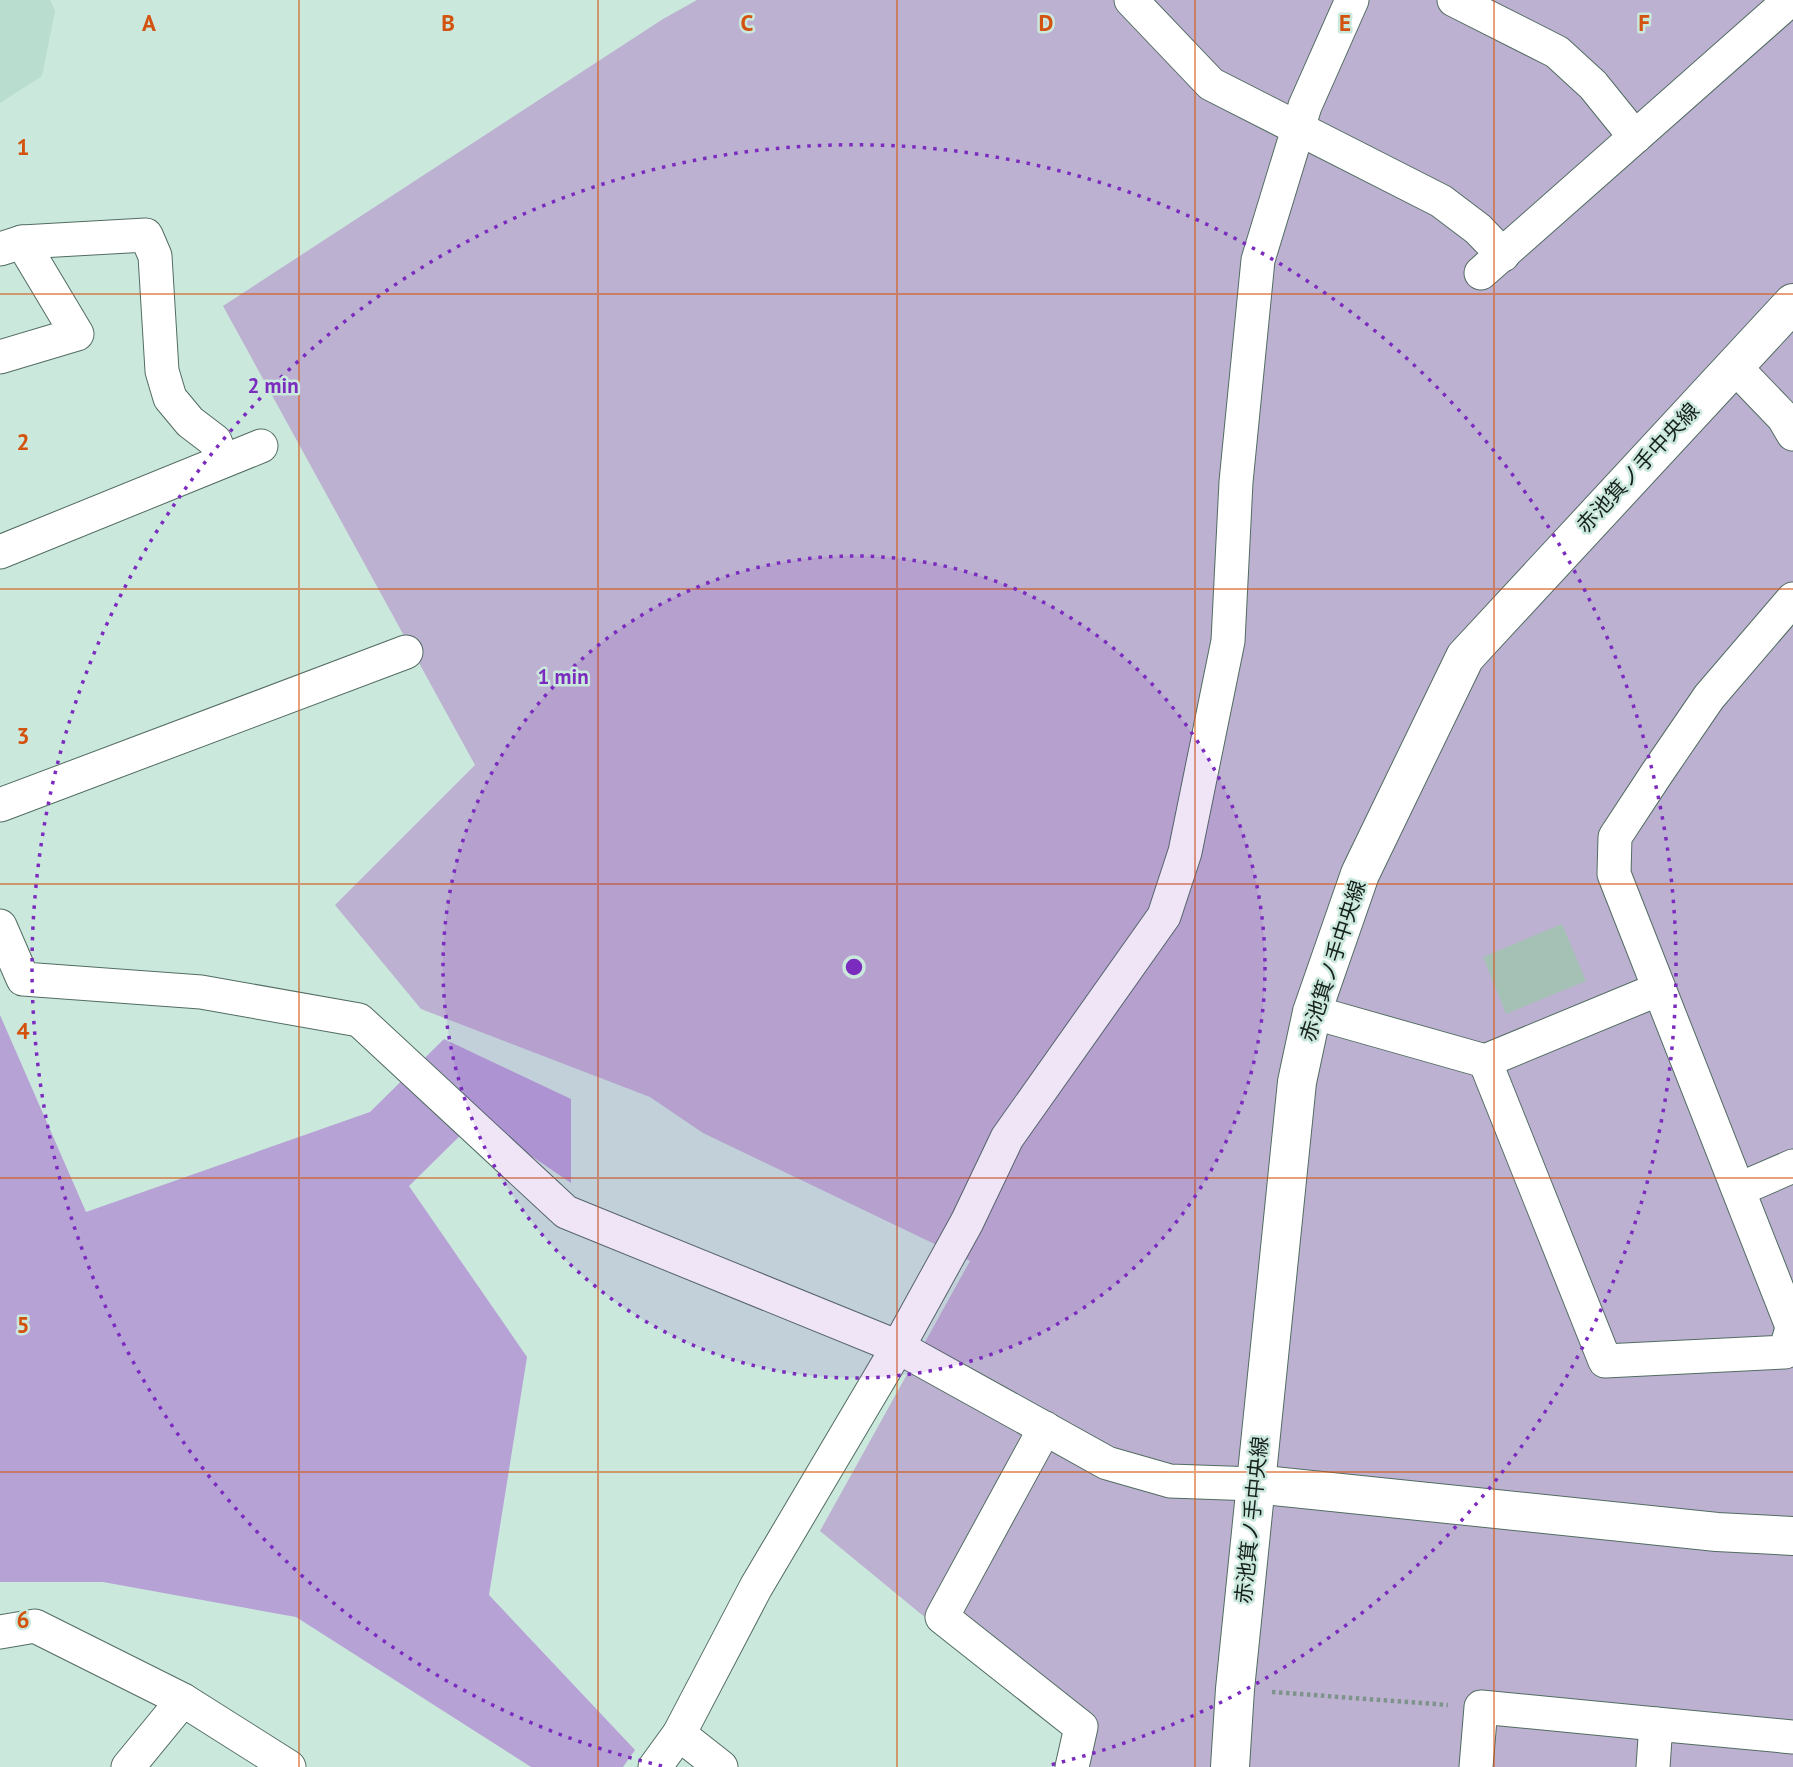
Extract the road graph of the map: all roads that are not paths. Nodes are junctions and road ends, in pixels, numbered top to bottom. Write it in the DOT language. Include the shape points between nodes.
graph roads {
  1 [pos="1131,0"];
  2 [pos="1352,0"];
  3 [pos="1454,0"];
  4 [pos="1777,4"];
  5 [pos="1297,129"];
  6 [pos="1635,137"];
  7 [pos="11,245"];
  8 [pos="1793,303"];
  9 [pos="0,356"];
  10 [pos="1733,365"];
  11 [pos="1793,434"];
  12 [pos="261,446"];
  13 [pos="223,461"];
  14 [pos="0,552"];
  15 [pos="1793,599"];
  16 [pos="406,652"];
  17 [pos="0,805"];
  18 [pos="0,926"];
  19 [pos="1659,989"];
  20 [pos="1312,1012"];
  21 [pos="1485,1060"];
  22 [pos="1793,1166"];
  23 [pos="1740,1189"];
  24 [pos="1793,1329"];
  25 [pos="898,1347"];
  26 [pos="1045,1428"];
  27 [pos="1255,1484"];
  28 [pos="1793,1536"];
  29 [pos="0,1632"];
  30 [pos="183,1700"];
  31 [pos="1656,1724"];
  32 [pos="679,1734"];
  33 [pos="1793,1737"];
  34 [pos="128,1767"];
  35 [pos="289,1767"];
  36 [pos="655,1767"];
  37 [pos="720,1767"];
  38 [pos="1072,1767"];
  39 [pos="1230,1767"];
  40 [pos="1476,1767"];
  41 [pos="1653,1767"];
  1 -- 5 [label="street" via="1211,84"];
  2 -- 5 [label="street"];
  3 -- 6 [label="street" via="1557,52 1593,85"];
  4 -- 6 [label="street"];
  5 -- 6 [label="street" via="1441,201 1478,229 1492,264"];
  5 -- 25 [label="street" via="1258,260 1236,482 1228,641 1185,852 1169,903 1007,1138"];
  7 -- 9 [label="street" via="77,334"];
  7 -- 13 [label="street" via="146,235 155,256 162,372 170,398 190,422 215,441"];
  8 -- 10 [label="street, 赤池箕ノ手中央線"];
  10 -- 11 [label="street" via="1783,417"];
  10 -- 20 [label="street, 赤池箕ノ手中央線" via="1465,657 1360,874"];
  12 -- 13 [label="street"];
  13 -- 14 [label="street"];
  15 -- 19 [label="street" via="1709,697 1615,837 1614,874"];
  16 -- 17 [label="street"];
  18 -- 25 [label="street" via="23,979 201,992 359,1020 566,1212"];
  19 -- 21 [label="street"];
  19 -- 23 [label="street"];
  20 -- 21 [label="street"];
  20 -- 27 [label="street, 赤池箕ノ手中央線" via="1297,1082"];
  21 -- 24 [label="street" via="1605,1361 1785,1352"];
  22 -- 23 [label="street"];
  23 -- 24 [label="street"];
  25 -- 26 [label="street"];
  25 -- 32 [label="street" via="755,1587"];
  26 -- 27 [label="street" via="1107,1463 1170,1481"];
  26 -- 38 [label="street" via="942,1617 1080,1727"];
  27 -- 28 [label="street"];
  27 -- 39 [label="street, 赤池箕ノ手中央線"];
  29 -- 30 [label="street" via="35,1626"];
  30 -- 34 [label="street"];
  30 -- 35 [label="street"];
  31 -- 33 [label="street"];
  31 -- 40 [label="street" via="1480,1707"];
  31 -- 41 [label="street"];
  32 -- 36 [label="street"];
  32 -- 37 [label="street"];
}
